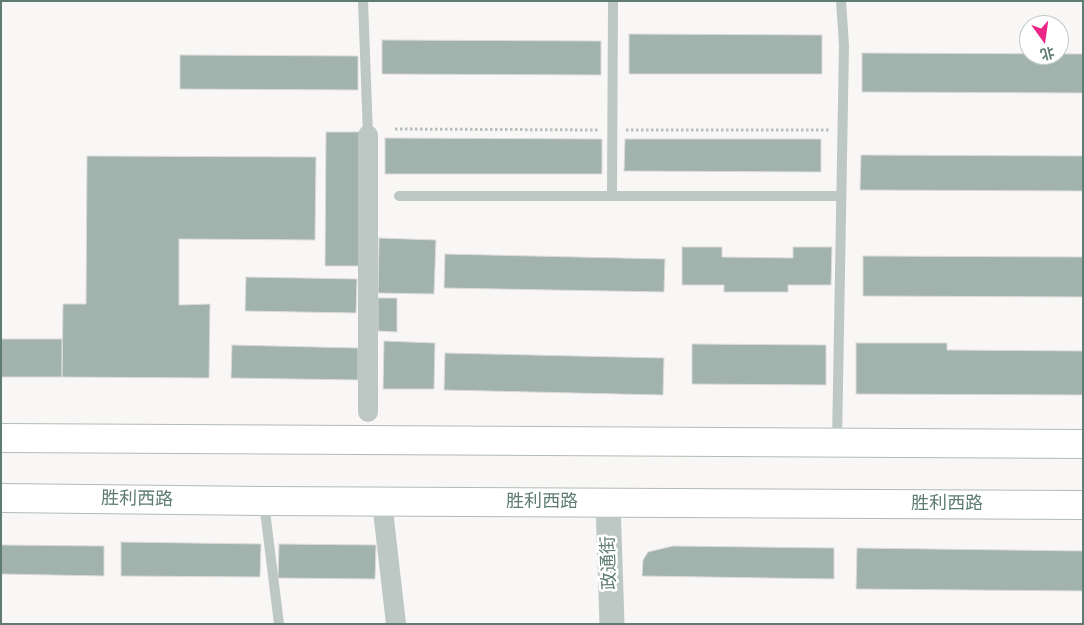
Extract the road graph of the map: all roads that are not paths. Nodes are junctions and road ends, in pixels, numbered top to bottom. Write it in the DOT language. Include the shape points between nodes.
graph roads {
  1 [pos="363,1"];
  2 [pos="613,1"];
  3 [pos="841,1"];
  4 [pos="368,135"];
  5 [pos="399,196"];
  6 [pos="612,196"];
  7 [pos="842,196"];
  8 [pos="368,412"];
  9 [pos="1,438"];
  10 [pos="837,443"];
  11 [pos="1083,444"];
  12 [pos="1,498"];
  13 [pos="264,502"];
  14 [pos="382,502"];
  15 [pos="608,503"];
  16 [pos="1083,505"];
  17 [pos="279,624"];
  18 [pos="396,624"];
  19 [pos="612,624"];
  1 -- 4 [label="lane"];
  2 -- 6 [label="lane"];
  3 -- 7 [label="lane" via="844,45"];
  4 -- 8 [label="street"];
  5 -- 6 [label="lane"];
  6 -- 7 [label="lane"];
  7 -- 10 [label="lane"];
  9 -- 10 [label="main road"];
  10 -- 11 [label="main road"];
  12 -- 13 [label="main road, 胜利西路"];
  13 -- 14 [label="main road, 胜利西路"];
  13 -- 17 [label="lane"];
  14 -- 15 [label="main road, 胜利西路"];
  14 -- 18 [label="street"];
  15 -- 16 [label="main road, 胜利西路"];
  15 -- 19 [label="street, 政通街"];
}
